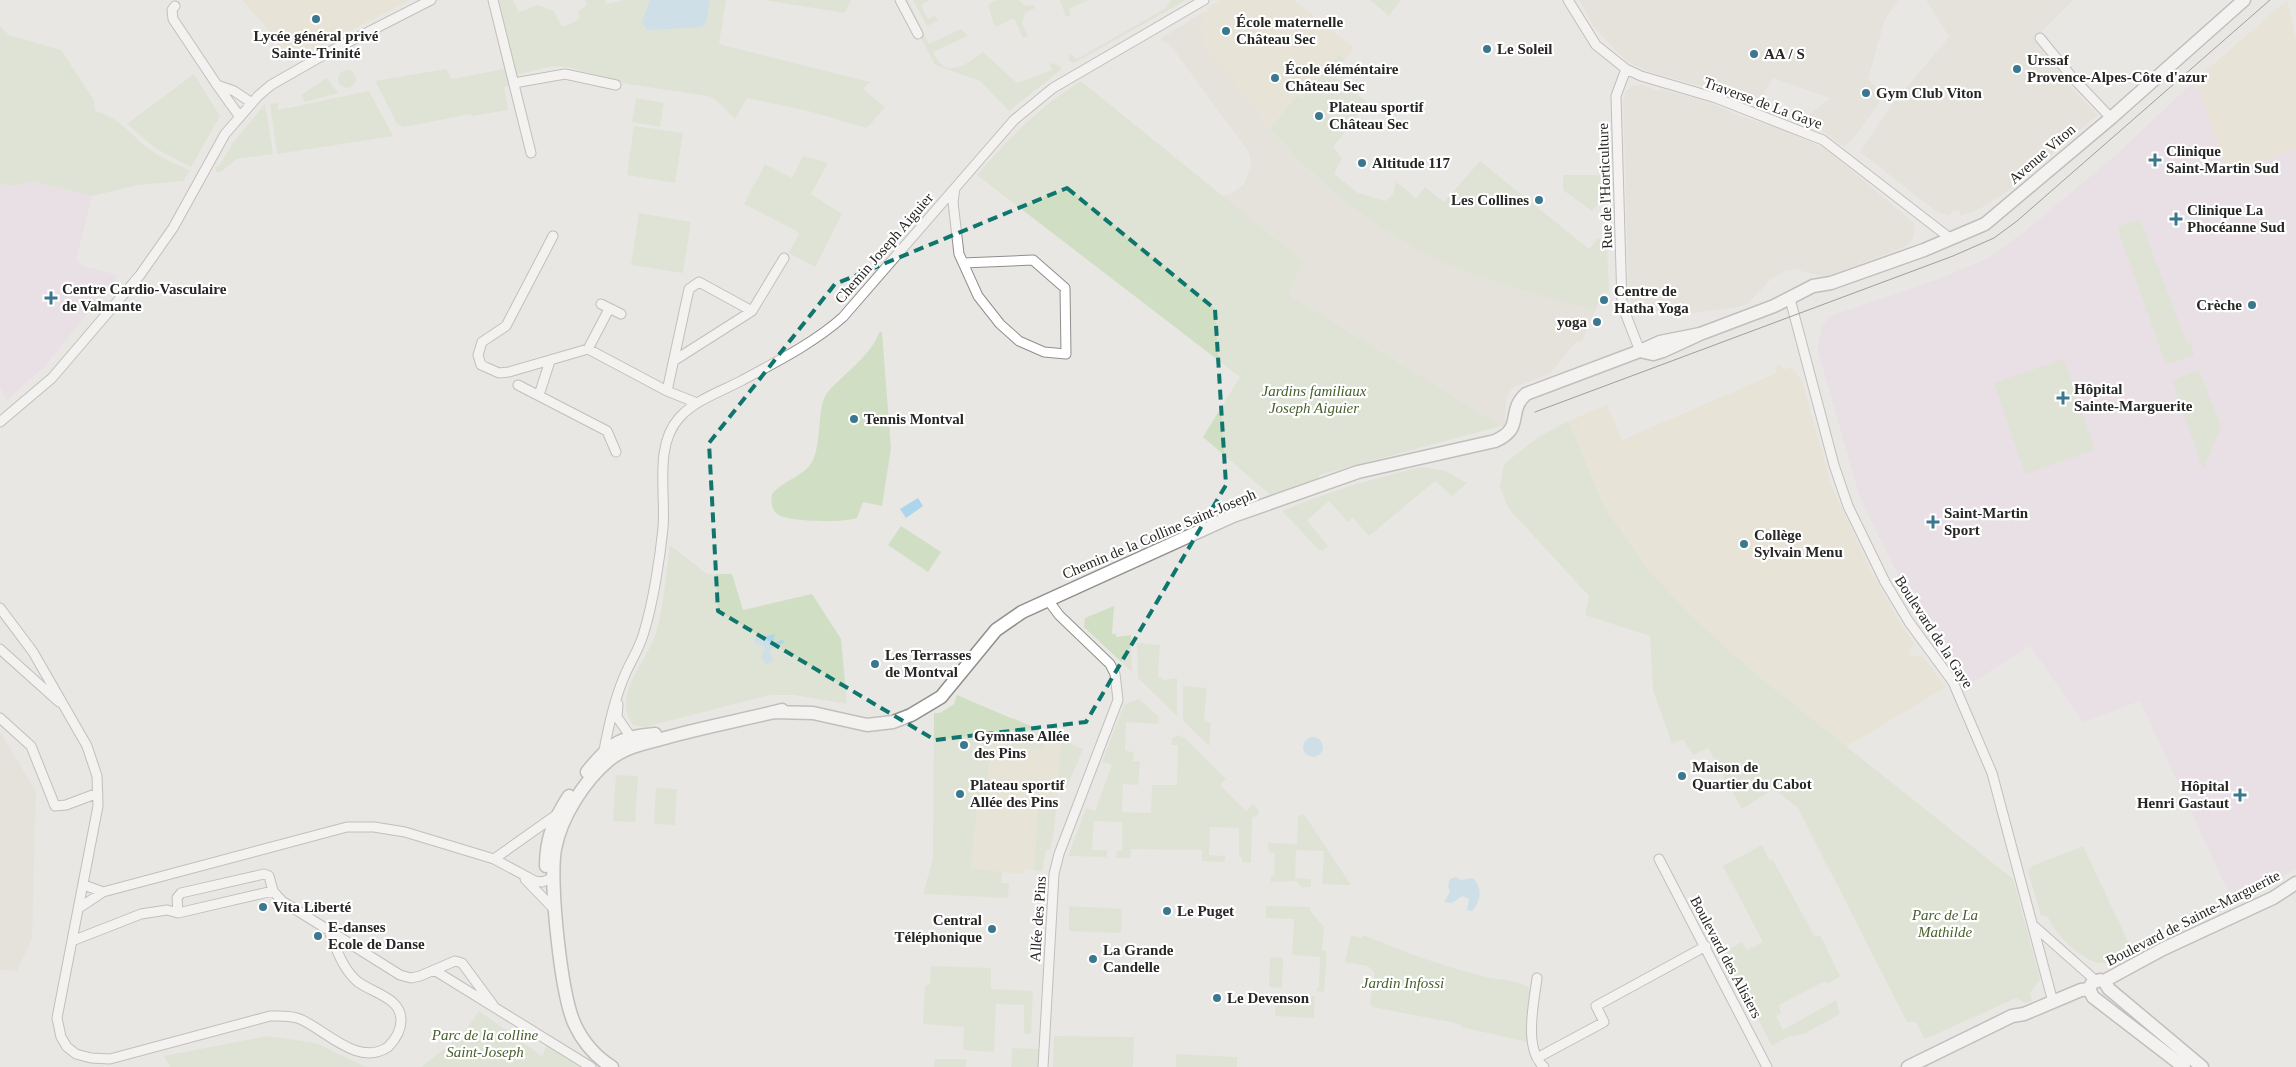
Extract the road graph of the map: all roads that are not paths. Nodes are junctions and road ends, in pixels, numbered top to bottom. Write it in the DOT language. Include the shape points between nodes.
graph roads {
  1 [pos="431,0"];
  2 [pos="493,0"];
  3 [pos="900,0"];
  4 [pos="1204,0"];
  5 [pos="1568,0"];
  6 [pos="2244,0"];
  7 [pos="176,6"];
  8 [pos="918,34"];
  9 [pos="2040,38"];
  10 [pos="1626,69"];
  11 [pos="514,83"];
  12 [pos="217,85"];
  13 [pos="616,85"];
  14 [pos="252,103"];
  15 [pos="240,117"];
  16 [pos="2111,118"];
  17 [pos="531,153"];
  18 [pos="955,188"];
  19 [pos="552,236"];
  20 [pos="1951,239"];
  21 [pos="784,258"];
  22 [pos="963,263"];
  23 [pos="1790,299"];
  24 [pos="752,311"];
  25 [pos="621,314"];
  26 [pos="588,349"];
  27 [pos="1640,351"];
  28 [pos="675,360"];
  29 [pos="550,362"];
  30 [pos="518,385"];
  31 [pos="668,391"];
  32 [pos="539,395"];
  33 [pos="697,403"];
  34 [pos="0,422"];
  35 [pos="616,452"];
  36 [pos="1048,600"];
  37 [pos="0,608"];
  38 [pos="0,649"];
  39 [pos="619,691"];
  40 [pos="64,706"];
  41 [pos="0,718"];
  42 [pos="688,732"];
  43 [pos="630,736"];
  44 [pos="604,750"];
  45 [pos="624,750"];
  46 [pos="98,794"];
  47 [pos="546,827"];
  48 [pos="556,845"];
  49 [pos="494,859"];
  50 [pos="1659,860"];
  51 [pos="520,874"];
  52 [pos="550,879"];
  53 [pos="2296,883"];
  54 [pos="84,885"];
  55 [pos="273,891"];
  56 [pos="105,892"];
  57 [pos="78,908"];
  58 [pos="178,913"];
  59 [pos="555,914"];
  60 [pos="2033,925"];
  61 [pos="328,929"];
  62 [pos="72,941"];
  63 [pos="1706,946"];
  64 [pos="434,970"];
  65 [pos="1537,978"];
  66 [pos="2099,988"];
  67 [pos="2053,1002"];
  68 [pos="493,1005"];
  69 [pos="1537,1058"];
  70 [pos="591,1067"];
  71 [pos="612,1067"];
  72 [pos="1043,1067"];
  73 [pos="1544,1067"];
  74 [pos="1767,1067"];
  75 [pos="1908,1067"];
  76 [pos="2184,1067"];
  77 [pos="2202,1067"];
  1 -- 14 [label="street" via="271,85"];
  2 -- 11 [label="street"];
  3 -- 8 [label="street"];
  4 -- 18 [label="street, Chemin Joseph Aiguier" via="1053,88 1014,120"];
  5 -- 10 [label="street" via="1596,46"];
  6 -- 16 [label="street, Avenue Viton"];
  7 -- 12 [label="street" via="172,10 173,19"];
  9 -- 16 [label="street"];
  10 -- 20 [label="street, Traverse de La Gaye" via="1716,98 1823,140"];
  10 -- 27 [label="street, Rue de l'Horticulture" via="1616,96 1622,305"];
  11 -- 13 [label="street" via="565,74"];
  11 -- 17 [label="street" via="523,131"];
  12 -- 14 [label="street"];
  12 -- 15 [label="street"];
  14 -- 15 [label="street"];
  15 -- 34 [label="street" via="225,134 173,228 140,275 52,378"];
  16 -- 20 [label="street, Avenue Viton" via="1985,224"];
  18 -- 22 [label="street" via="954,211"];
  18 -- 33 [label="street, Chemin Joseph Aiguier" via="860,301 826,333"];
  19 -- 29 [label="street" via="506,326 482,342 478,355 481,364 499,373"];
  20 -- 23 [label="street, Avenue Viton" via="1831,282 1823,290"];
  21 -- 24 [label="street"];
  22 -- 22 [label="street" via="978,296 1000,324 1019,341 1044,352 1066,354 1065,288 1033,260"];
  23 -- 27 [label="street, Avenue Viton" via="1653,354"];
  23 -- 60 [label="street, Boulevard de la Gaye" via="1848,506 1899,606 1953,682 1966,708 1992,773"];
  24 -- 28 [label="street"];
  24 -- 28 [label="street" via="699,282 689,289"];
  25 -- 26 [label="street" via="604,307"];
  26 -- 29 [label="street"];
  26 -- 31 [label="street"];
  27 -- 36 [label="street, Chemin de la Colline Saint-Joseph" via="1526,394 1516,405 1508,435 1494,441 1358,472 1233,516"];
  28 -- 31 [label="street"];
  29 -- 32 [label="street"];
  30 -- 32 [label="street"];
  31 -- 33 [label="street"];
  32 -- 35 [label="street" via="607,431"];
  33 -- 39 [label="street, Chemin Joseph Aiguier" via="671,428 666,441 663,528 644,631"];
  36 -- 42 [label="street, Chemin de la Colline Saint-Joseph" via="1005,623 941,697 925,709 901,719 867,725 813,713 774,712"];
  36 -- 72 [label="street, Allée des Pins" via="1059,615 1110,664 1115,674 1118,700 1054,874"];
  37 -- 40 [label="street" via="33,652"];
  38 -- 40 [label="street"];
  39 -- 43 [label="street, Chemin Joseph Aiguier" via="618,717"];
  39 -- 44 [label="street, Chemin Joseph Aiguier"];
  40 -- 46 [label="street" via="87,746 97,776"];
  41 -- 46 [label="street" via="31,746 54,806"];
  42 -- 43 [label="street, Chemin de la Colline Saint-Joseph"];
  42 -- 45 [label="street, Chemin de la Colline Saint-Joseph"];
  43 -- 44 [label="street, Chemin de la Colline Saint-Joseph"];
  43 -- 45 [label="street"];
  44 -- 45 [label="street"];
  44 -- 47 [label="street, Chemin de la Colline Saint-Joseph"];
  45 -- 48 [label="street, Chemin de la Colline Saint-Joseph" via="598,770 588,783 562,826"];
  46 -- 54 [label="street"];
  47 -- 48 [label="street, Chemin de la Colline Saint-Joseph"];
  47 -- 49 [label="street"];
  47 -- 52 [label="street, Chemin de la Colline Saint-Joseph"];
  48 -- 52 [label="street, Chemin de la Colline Saint-Joseph"];
  49 -- 51 [label="street"];
  49 -- 56 [label="street" via="405,832 347,827"];
  50 -- 63 [label="street, Boulevard des Alisiers"];
  51 -- 52 [label="street" via="534,881"];
  51 -- 59 [label="street"];
  52 -- 59 [label="street, Chemin de la Colline Saint-Joseph"];
  53 -- 66 [label="street, Boulevard de Sainte-Marguerite" via="2273,898 2163,949"];
  54 -- 56 [label="street"];
  54 -- 57 [label="street"];
  55 -- 58 [label="street"];
  55 -- 58 [label="street" via="269,876 264,874 225,882 181,893 177,898"];
  55 -- 61 [label="street" via="282,901"];
  56 -- 57 [label="street"];
  57 -- 62 [label="street"];
  58 -- 62 [label="street" via="167,910 141,914"];
  59 -- 71 [label="street, Chemin de la Colline Saint-Joseph" via="567,1005 586,1043 599,1059"];
  60 -- 66 [label="street"];
  60 -- 67 [label="street, Boulevard de la Gaye"];
  61 -- 62 [label="street" via="343,965 357,981 395,1003 401,1013 398,1033 381,1055 365,1059 347,1052 300,1020 284,1016 270,1016 110,1059 76,1054 61,1037 57,1018"];
  61 -- 64 [label="street" via="400,975 411,978"];
  63 -- 69 [label="street" via="1596,1006 1604,1022"];
  63 -- 74 [label="street, Boulevard des Alisiers"];
  64 -- 68 [label="street"];
  64 -- 68 [label="street" via="452,961 462,963"];
  65 -- 69 [label="street" via="1531,1045"];
  66 -- 67 [label="street, Boulevard de Sainte-Marguerite" via="2081,990"];
  66 -- 76 [label="street"];
  66 -- 77 [label="street"];
  67 -- 75 [label="street, Boulevard de Sainte-Marguerite" via="2012,1016"];
  68 -- 70 [label="street"];
  69 -- 73 [label="street"];
}
